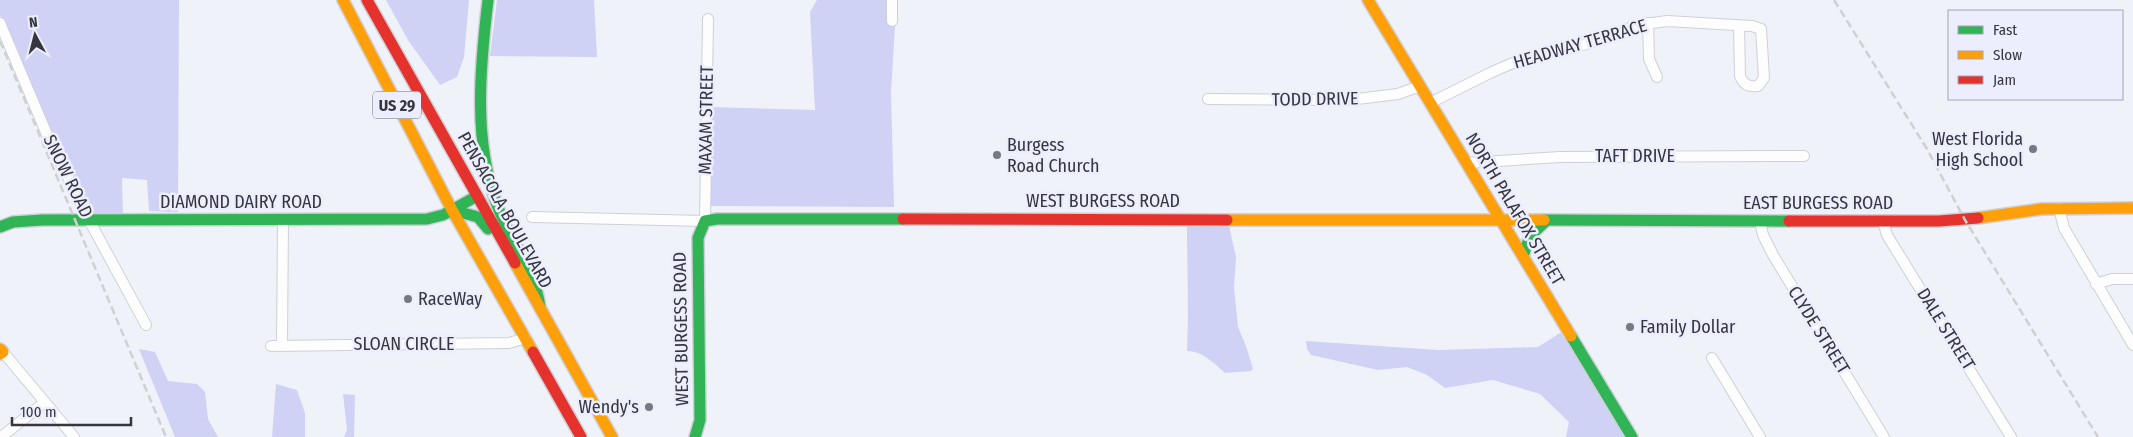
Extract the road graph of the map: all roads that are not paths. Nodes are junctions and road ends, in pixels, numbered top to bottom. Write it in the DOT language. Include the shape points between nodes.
graph roads {
  1 [pos="343,0"];
  2 [pos="367,0"];
  3 [pos="488,0"];
  4 [pos="892,0"];
  5 [pos="1368,0"];
  6 [pos="708,19"];
  7 [pos="892,22"];
  8 [pos="0,23"];
  9 [pos="1648,23"];
  10 [pos="1738,25"];
  11 [pos="1657,77"];
  12 [pos="1420,86"];
  13 [pos="1208,99"];
  14 [pos="1430,102"];
  15 [pos="1804,156"];
  16 [pos="1467,164"];
  17 [pos="477,196"];
  18 [pos="2059,208"];
  19 [pos="2133,208"];
  20 [pos="452,210"];
  21 [pos="532,217"];
  22 [pos="283,219"];
  23 [pos="89,220"];
  24 [pos="705,221"];
  25 [pos="1502,221"];
  26 [pos="1546,221"];
  27 [pos="1760,221"];
  28 [pos="1884,221"];
  29 [pos="0,222"];
  30 [pos="14,222"];
  31 [pos="0,227"];
  32 [pos="1523,256"];
  33 [pos="2133,279"];
  34 [pos="2096,284"];
  35 [pos="536,308"];
  36 [pos="515,319"];
  37 [pos="146,325"];
  38 [pos="526,338"];
  39 [pos="2133,345"];
  40 [pos="1,351"];
  41 [pos="1712,358"];
  42 [pos="45,402"];
  43 [pos="2,437"];
  44 [pos="74,437"];
  45 [pos="581,437"];
  46 [pos="612,437"];
  47 [pos="695,437"];
  48 [pos="1632,437"];
  49 [pos="1760,437"];
  50 [pos="1884,437"];
  51 [pos="2011,437"];
  1 -- 20 [label="main road, US 29"];
  2 -- 17 [label="main road, PENSACOLA BOULEVARD / US 29"];
  3 -- 35 [label="main road" via="480,83 486,156 497,204 539,290"];
  4 -- 7 [label="street"];
  5 -- 12 [label="main road, NORTH PALAFOX STREET"];
  6 -- 24 [label="street, MAXAM STREET"];
  8 -- 23 [label="street, SNOW ROAD" via="48,137"];
  9 -- 10 [label="street, HEADWAY TERRACE"];
  9 -- 11 [label="street" via="1649,59"];
  9 -- 14 [label="street, HEADWAY TERRACE" via="1591,43 1524,58"];
  10 -- 10 [label="street, HEADWAY TERRACE" via="1761,29 1764,78 1758,86 1744,83 1740,76"];
  12 -- 13 [label="street, TODD DRIVE" via="1398,94 1349,100"];
  12 -- 14 [label="main road, NORTH PALAFOX STREET"];
  14 -- 16 [label="main road, NORTH PALAFOX STREET"];
  15 -- 16 [label="street, TAFT DRIVE" via="1552,157"];
  16 -- 25 [label="main road, NORTH PALAFOX STREET"];
  17 -- 20 [label="main road, DIAMOND DAIRY ROAD"];
  17 -- 35 [label="main road, PENSACOLA BOULEVARD / US 29"];
  18 -- 19 [label="main road, EAST BURGESS ROAD"];
  18 -- 28 [label="main road, EAST BURGESS ROAD" via="1965,220"];
  18 -- 34 [label="street" via="2064,228"];
  20 -- 22 [label="main road, DIAMOND DAIRY ROAD" via="427,219"];
  20 -- 35 [label="main road" via="474,214 483,220"];
  20 -- 36 [label="main road, US 29"];
  21 -- 24 [label="street, WEST BURGESS ROAD"];
  22 -- 23 [label="main road, DIAMOND DAIRY ROAD"];
  22 -- 38 [label="street, SLOAN CIRCLE" via="276,345 508,343"];
  23 -- 30 [label="main road, DIAMOND DAIRY ROAD"];
  23 -- 37 [label="street, SNOW ROAD"];
  24 -- 25 [label="main road, WEST BURGESS ROAD" via="1082,218"];
  24 -- 47 [label="main road, WEST BURGESS ROAD" via="698,238 700,420"];
  25 -- 26 [label="main road, EAST BURGESS ROAD"];
  25 -- 32 [label="main road, NORTH PALAFOX STREET"];
  26 -- 27 [label="main road, EAST BURGESS ROAD"];
  26 -- 32 [label="main road" via="1529,233"];
  27 -- 28 [label="main road, EAST BURGESS ROAD"];
  27 -- 50 [label="street, CLYDE STREET" via="1773,255"];
  28 -- 51 [label="street, DALE STREET" via="1887,235"];
  29 -- 30 [label="street, DIAMOND DAIRY ROAD"];
  30 -- 31 [label="main road"];
  32 -- 48 [label="main road, NORTH PALAFOX STREET"];
  33 -- 34 [label="street" via="2112,279"];
  34 -- 39 [label="street"];
  35 -- 36 [label="main road"];
  35 -- 46 [label="main road, PENSACOLA BOULEVARD / US 29"];
  36 -- 38 [label="main road, US 29"];
  38 -- 45 [label="main road, US 29"];
  40 -- 42 [label="street"];
  41 -- 49 [label="street"];
  42 -- 43 [label="street"];
  42 -- 44 [label="street"];
}
